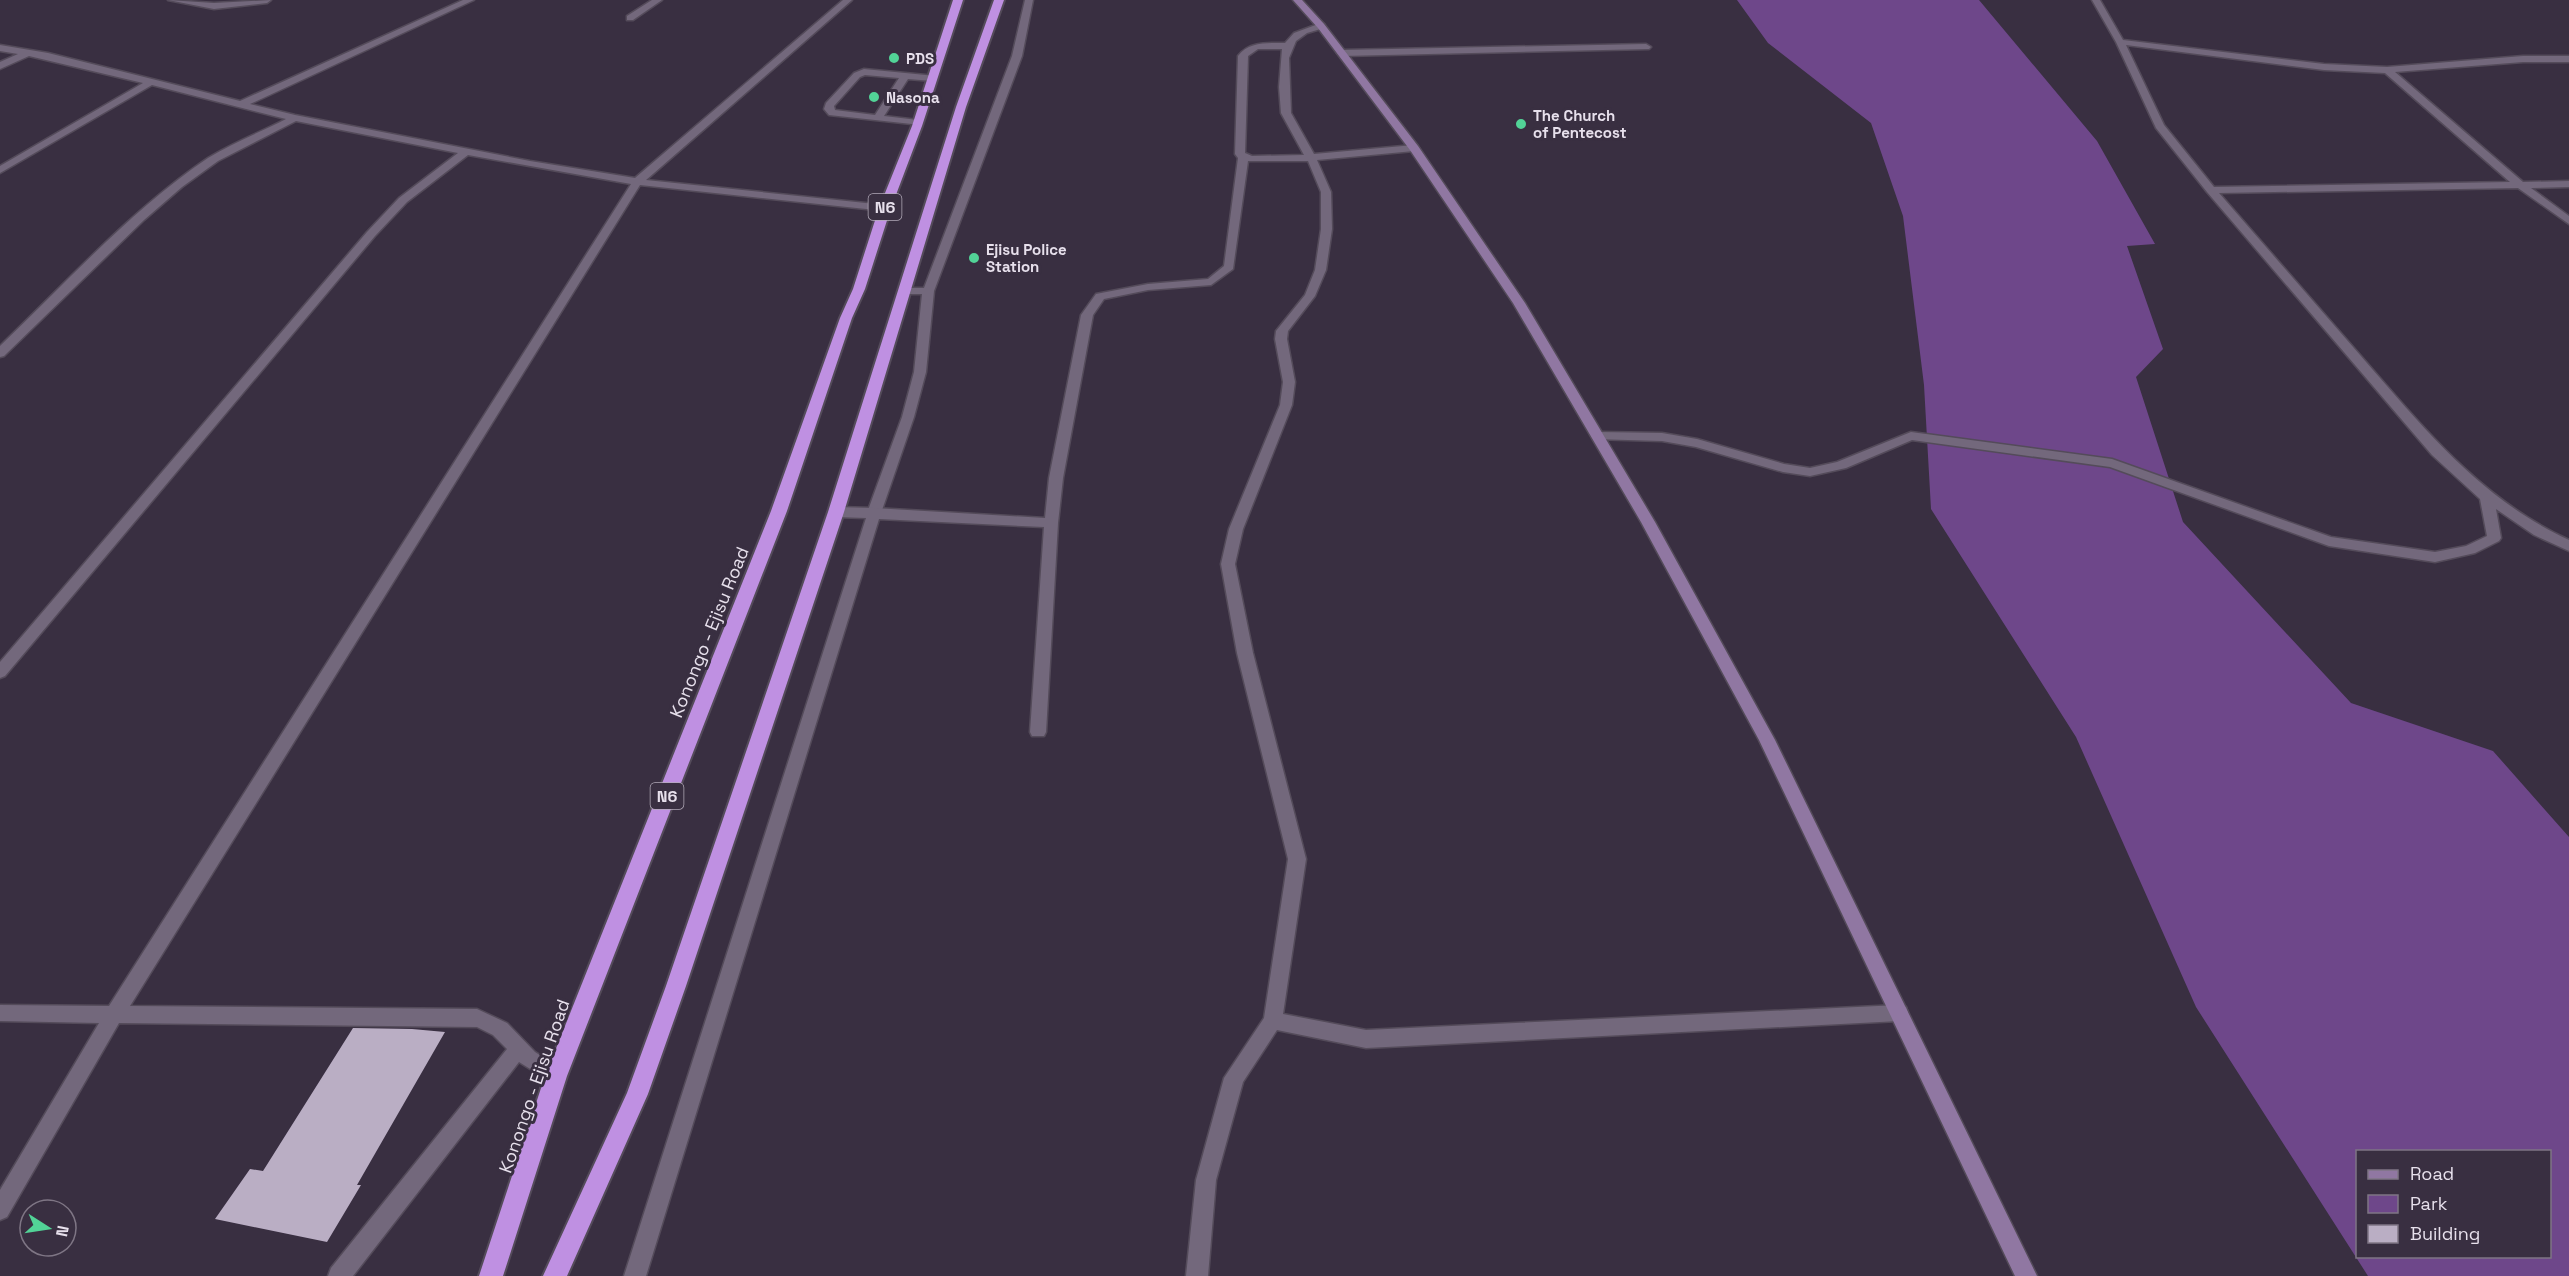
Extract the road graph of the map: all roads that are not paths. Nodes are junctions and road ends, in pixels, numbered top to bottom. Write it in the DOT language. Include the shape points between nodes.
graph roads {
  1 [pos="172,0"];
  2 [pos="267,0"];
  3 [pos="470,0"];
  4 [pos="658,0"];
  5 [pos="848,0"];
  6 [pos="958,0"];
  7 [pos="999,0"];
  8 [pos="1029,0"];
  9 [pos="1297,0"];
  10 [pos="2096,0"];
  11 [pos="630,18"];
  12 [pos="1321,26"];
  13 [pos="2120,42"];
  14 [pos="1287,46"];
  15 [pos="1646,47"];
  16 [pos="0,48"];
  17 [pos="28,52"];
  18 [pos="1342,53"];
  19 [pos="2569,59"];
  20 [pos="0,66"];
  21 [pos="2387,70"];
  22 [pos="906,75"];
  23 [pos="933,78"];
  24 [pos="152,81"];
  25 [pos="240,105"];
  26 [pos="295,117"];
  27 [pos="877,119"];
  28 [pos="918,123"];
  29 [pos="1414,148"];
  30 [pos="467,151"];
  31 [pos="1243,157"];
  32 [pos="1309,158"];
  33 [pos="0,170"];
  34 [pos="637,182"];
  35 [pos="2518,183"];
  36 [pos="2569,184"];
  37 [pos="2211,190"];
  38 [pos="885,208"];
  39 [pos="2569,221"];
  40 [pos="905,291"];
  41 [pos="928,291"];
  42 [pos="0,353"];
  43 [pos="1598,436"];
  44 [pos="2487,497"];
  45 [pos="836,512"];
  46 [pos="874,513"];
  47 [pos="1051,523"];
  48 [pos="2569,546"];
  49 [pos="0,672"];
  50 [pos="1038,732"];
  51 [pos="0,1012"];
  52 [pos="115,1013"];
  53 [pos="1899,1013"];
  54 [pos="1272,1021"];
  55 [pos="519,1048"];
  56 [pos="556,1076"];
  57 [pos="0,1210"];
  58 [pos="339,1276"];
  59 [pos="491,1276"];
  60 [pos="555,1276"];
  61 [pos="635,1276"];
  62 [pos="1197,1276"];
  63 [pos="2026,1276"];
  1 -- 2 [label="street" via="214,6"];
  3 -- 25 [label="street"];
  4 -- 11 [label="street"];
  5 -- 34 [label="street"];
  6 -- 23 [label="highway, Konongo - Ejisu Road / N6"];
  7 -- 40 [label="highway, N6" via="961,107"];
  8 -- 41 [label="street" via="1017,56"];
  9 -- 12 [label="main road"];
  10 -- 13 [label="street"];
  12 -- 14 [label="street" via="1304,30"];
  12 -- 18 [label="main road"];
  13 -- 21 [label="street" via="2324,67"];
  13 -- 37 [label="street" via="2158,126"];
  14 -- 31 [label="street" via="1251,49 1243,56"];
  14 -- 32 [label="street" via="1287,116"];
  15 -- 18 [label="street"];
  16 -- 17 [label="street"];
  17 -- 20 [label="street"];
  17 -- 24 [label="street"];
  18 -- 29 [label="main road"];
  19 -- 21 [label="street"];
  21 -- 35 [label="street"];
  22 -- 23 [label="street"];
  22 -- 27 [label="street"];
  22 -- 27 [label="street" via="864,72 829,105 832,113"];
  23 -- 28 [label="highway, Konongo - Ejisu Road / N6"];
  24 -- 25 [label="street"];
  24 -- 33 [label="street"];
  25 -- 26 [label="street"];
  26 -- 30 [label="street"];
  26 -- 42 [label="street" via="214,159 178,184"];
  27 -- 28 [label="street"];
  28 -- 38 [label="highway, Konongo - Ejisu Road / N6"];
  29 -- 32 [label="street"];
  29 -- 43 [label="main road" via="1519,303"];
  30 -- 34 [label="street"];
  30 -- 49 [label="street" via="403,200 371,234"];
  31 -- 32 [label="street"];
  31 -- 47 [label="street" via="1229,267 1211,282 1100,296 1087,315"];
  32 -- 54 [label="street" via="1326,189 1322,268 1313,292 1282,331 1289,382 1286,405 1236,530 1228,564 1245,653 1297,859"];
  34 -- 38 [label="street"];
  34 -- 52 [label="street"];
  35 -- 36 [label="street"];
  35 -- 37 [label="street"];
  35 -- 39 [label="street"];
  37 -- 44 [label="street" via="2438,452"];
  38 -- 56 [label="highway, Konongo - Ejisu Road / N6" via="779,511"];
  40 -- 41 [label="street"];
  40 -- 45 [label="highway, N6"];
  41 -- 46 [label="street" via="920,372"];
  43 -- 44 [label="street" via="1662,437 1810,472 1841,465 1911,436 2112,463 2329,541 2435,557 2470,550 2494,538"];
  43 -- 53 [label="main road" via="1767,740"];
  44 -- 48 [label="street" via="2539,532"];
  45 -- 46 [label="street"];
  45 -- 60 [label="highway, N6" via="637,1094"];
  46 -- 47 [label="street"];
  46 -- 61 [label="street"];
  47 -- 50 [label="street"];
  51 -- 52 [label="street"];
  52 -- 55 [label="street" via="477,1018 502,1029"];
  52 -- 57 [label="street"];
  53 -- 54 [label="street" via="1366,1038"];
  53 -- 63 [label="main road"];
  54 -- 62 [label="street" via="1234,1078 1206,1180"];
  55 -- 56 [label="street"];
  55 -- 58 [label="street"];
  56 -- 59 [label="highway, Konongo - Ejisu Road / N6"];
}
